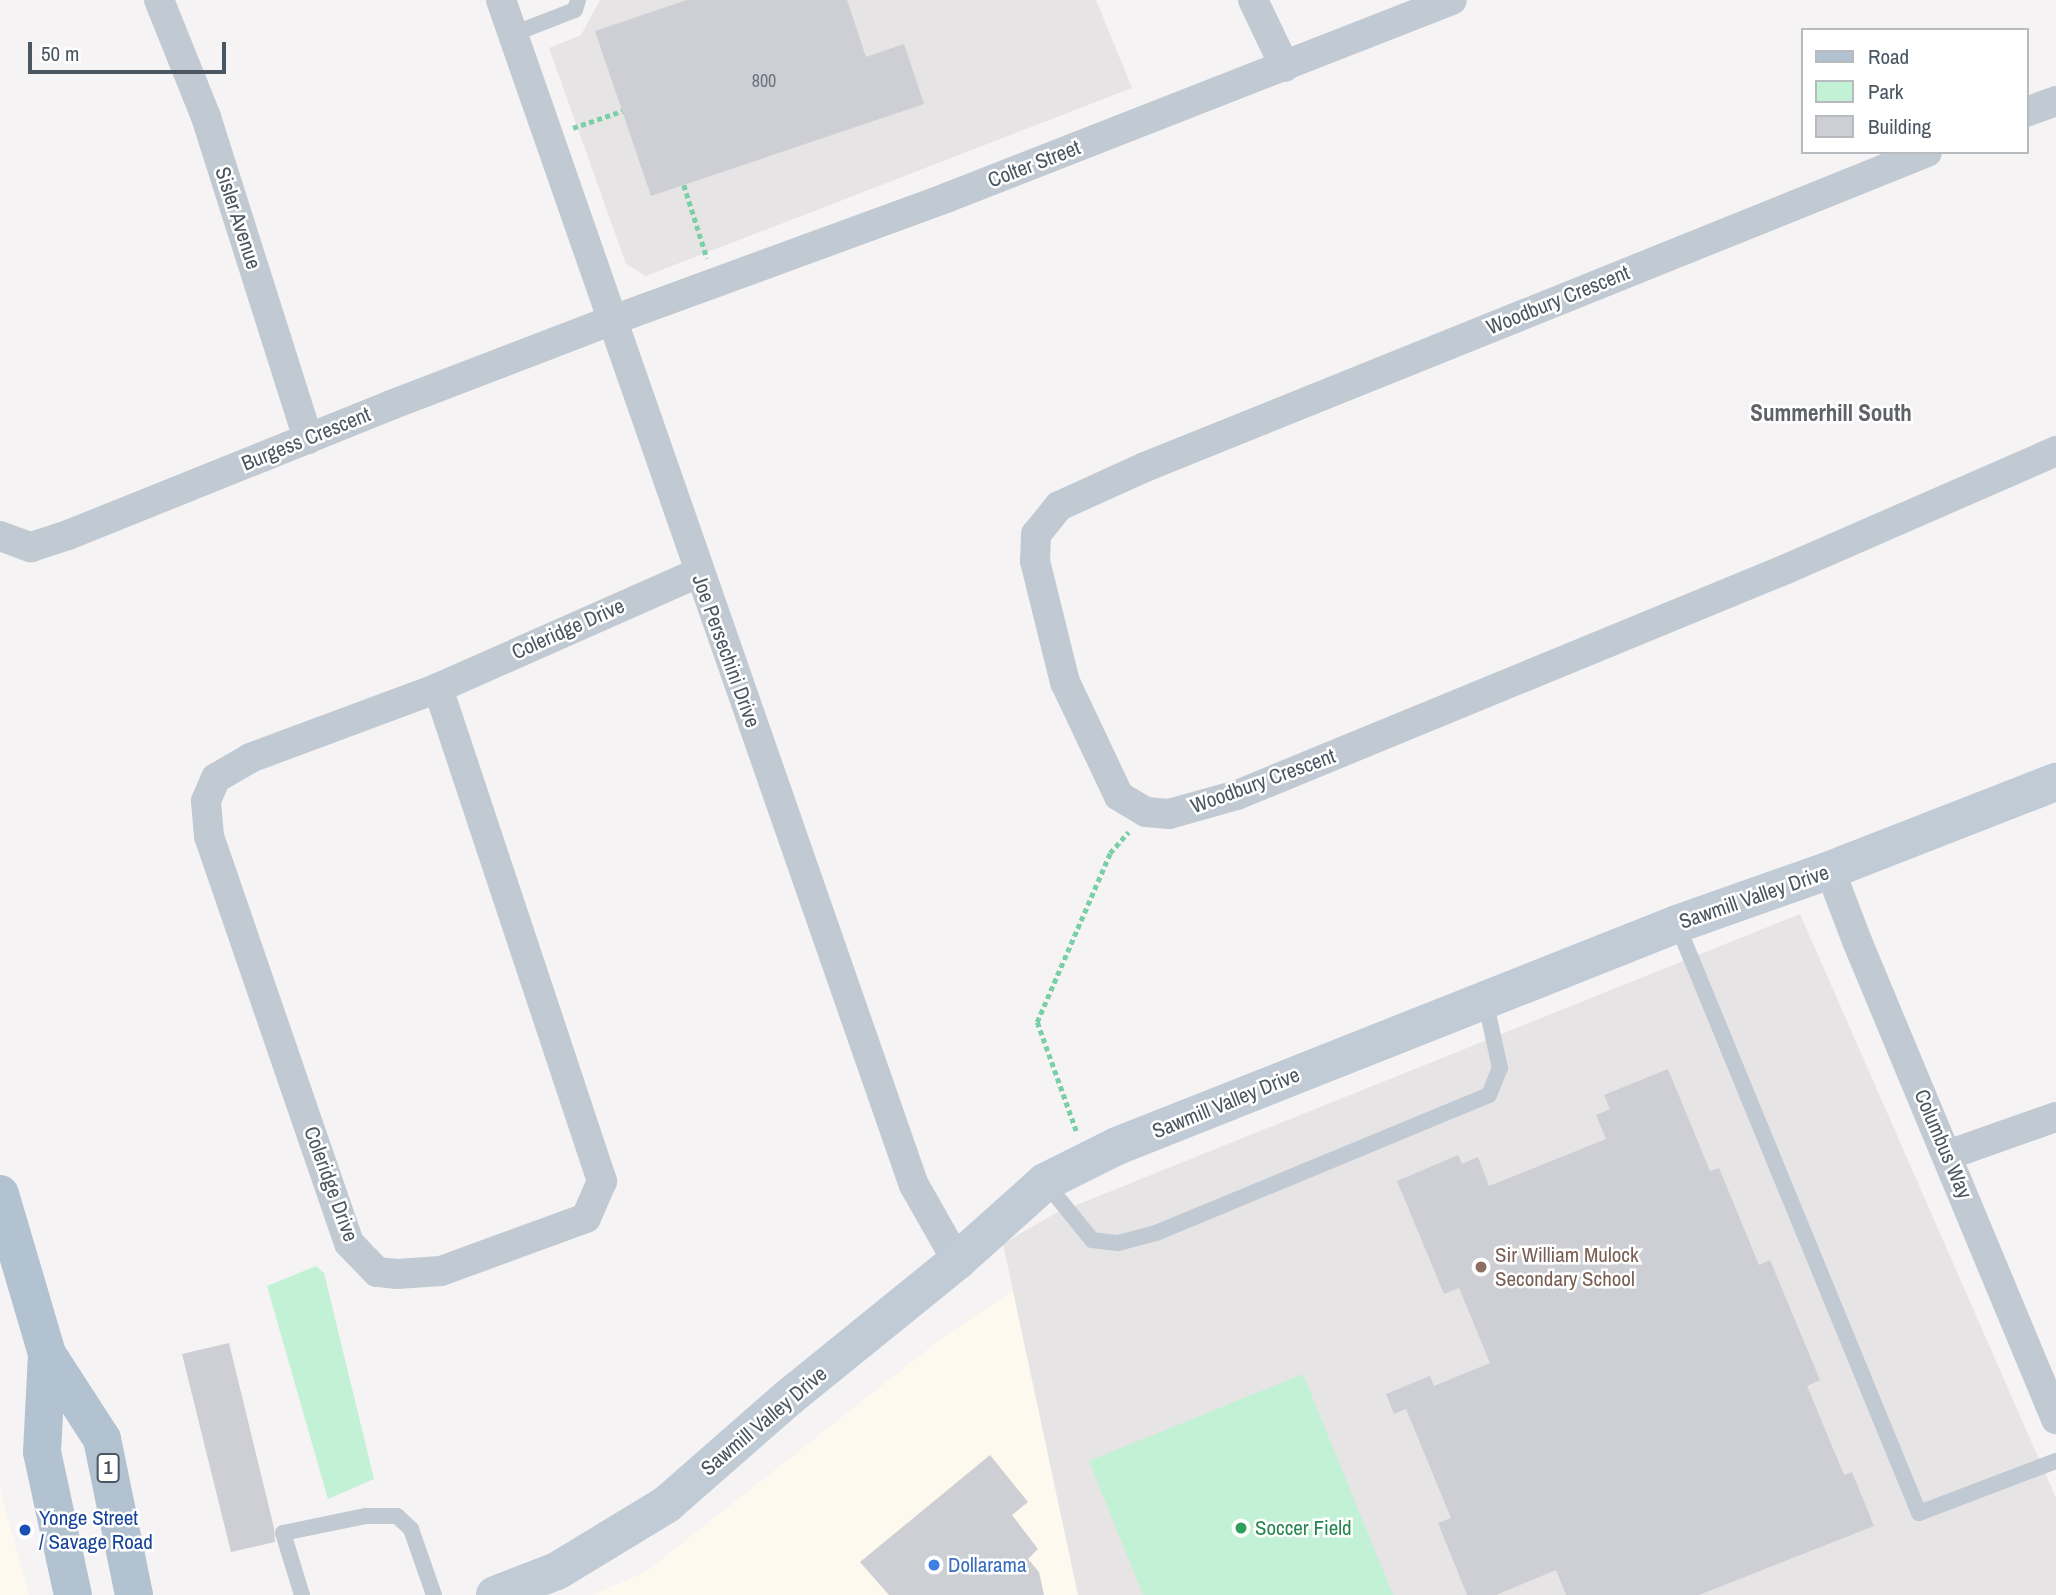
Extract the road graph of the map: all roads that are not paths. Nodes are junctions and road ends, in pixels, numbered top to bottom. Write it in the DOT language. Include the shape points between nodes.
graph roads {
  1 [pos="159,0"];
  2 [pos="501,0"];
  3 [pos="578,0"];
  4 [pos="1253,0"];
  5 [pos="1451,0"];
  6 [pos="513,34"];
  7 [pos="1285,67"];
  8 [pos="2056,100"];
  9 [pos="2028,112"];
  10 [pos="1922,154"];
  11 [pos="613,320"];
  12 [pos="308,439"];
  13 [pos="2056,451"];
  14 [pos="0,536"];
  15 [pos="698,573"];
  16 [pos="438,688"];
  17 [pos="2056,782"];
  18 [pos="1830,870"];
  19 [pos="1676,924"];
  20 [pos="1485,999"];
  21 [pos="2056,1116"];
  22 [pos="1948,1155"];
  23 [pos="1045,1182"];
  24 [pos="0,1194"];
  25 [pos="957,1261"];
  26 [pos="47,1354"];
  27 [pos="2056,1419"];
  28 [pos="2056,1461"];
  29 [pos="73,1595"];
  30 [pos="134,1595"];
  31 [pos="302,1595"];
  32 [pos="434,1595"];
  33 [pos="495,1595"];
  1 -- 12 [label="street, Sisler Avenue" via="206,117"];
  2 -- 6 [label="street, Joe Persechini Drive"];
  3 -- 6 [label="lane" via="575,10"];
  4 -- 7 [label="street"];
  5 -- 7 [label="street, Colter Street"];
  6 -- 11 [label="street, Joe Persechini Drive"];
  7 -- 11 [label="street, Colter Street"];
  8 -- 9 [label="street"];
  10 -- 13 [label="street, Woodbury Crescent" via="1059,506 1036,534 1035,561 1065,682 1119,796 1146,812 1168,814 1237,795 1784,570"];
  11 -- 12 [label="street, Burgess Crescent"];
  11 -- 15 [label="street, Joe Persechini Drive"];
  12 -- 14 [label="street, Burgess Crescent" via="31,547"];
  15 -- 16 [label="street, Coleridge Drive"];
  15 -- 25 [label="street, Joe Persechini Drive" via="914,1185"];
  16 -- 16 [label="street, Coleridge Drive" via="250,758 216,778 206,801 209,836 349,1243 377,1272 397,1274 441,1270 586,1218 602,1181"];
  17 -- 18 [label="street, Sawmill Valley Drive"];
  18 -- 19 [label="street, Sawmill Valley Drive"];
  18 -- 22 [label="street, Columbus Way"];
  19 -- 20 [label="street, Sawmill Valley Drive"];
  19 -- 28 [label="lane" via="1919,1513"];
  20 -- 23 [label="street, Sawmill Valley Drive" via="1117,1146"];
  20 -- 23 [label="lane" via="1500,1068 1489,1095 1463,1106 1156,1233 1118,1243 1092,1240"];
  21 -- 22 [label="street"];
  22 -- 27 [label="street, Columbus Way"];
  23 -- 25 [label="street, Sawmill Valley Drive"];
  24 -- 26 [label="main road, 1"];
  25 -- 33 [label="street, Sawmill Valley Drive" via="788,1398 667,1504 557,1571"];
  26 -- 29 [label="main road, 1" via="42,1452"];
  26 -- 30 [label="main road, 1" via="102,1439"];
  31 -- 32 [label="lane" via="282,1533 366,1516 397,1516 411,1529"];
}
